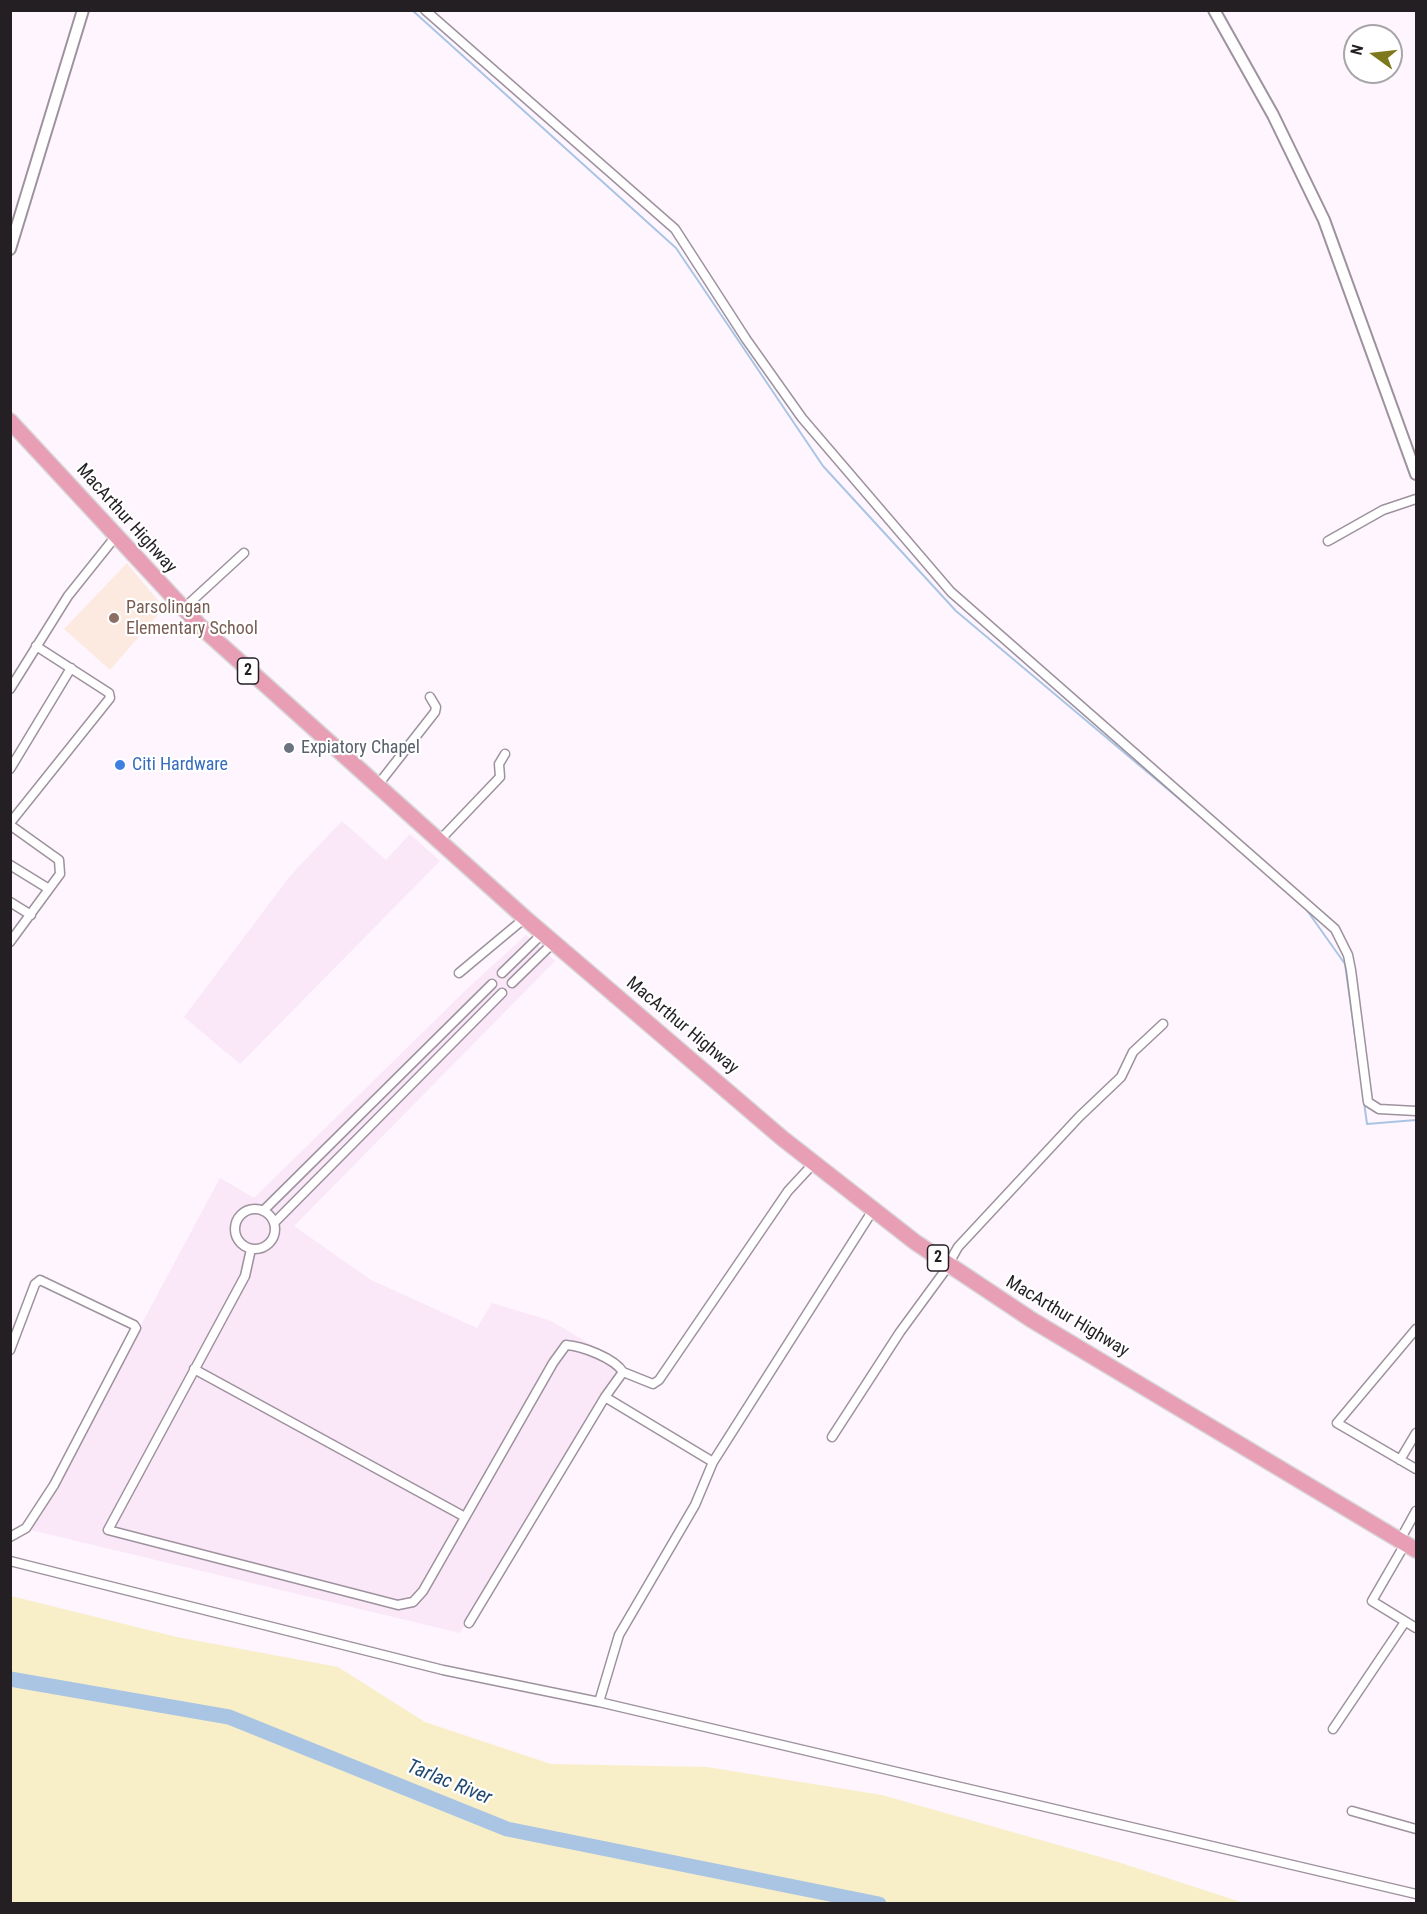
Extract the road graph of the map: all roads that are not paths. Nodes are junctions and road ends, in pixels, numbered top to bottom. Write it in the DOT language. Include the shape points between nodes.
graph roads {
  1 [pos="83,10"];
  2 [pos="425,10"];
  3 [pos="1214,10"];
  4 [pos="10,249"];
  5 [pos="10,421"];
  6 [pos="1416,474"];
  7 [pos="1416,499"];
  8 [pos="116,536"];
  9 [pos="1328,541"];
  10 [pos="244,553"];
  11 [pos="183,609"];
  12 [pos="36,646"];
  13 [pos="71,668"];
  14 [pos="10,689"];
  15 [pos="430,697"];
  16 [pos="505,754"];
  17 [pos="10,769"];
  18 [pos="377,786"];
  19 [pos="10,824"];
  20 [pos="438,842"];
  21 [pos="10,865"];
  22 [pos="49,890"];
  23 [pos="10,902"];
  24 [pos="31,915"];
  25 [pos="525,918"];
  26 [pos="548,938"];
  27 [pos="10,942"];
  28 [pos="459,973"];
  29 [pos="502,973"];
  30 [pos="512,983"];
  31 [pos="492,984"];
  32 [pos="502,993"];
  33 [pos="1163,1024"];
  34 [pos="432,1044"];
  35 [pos="444,1052"];
  36 [pos="379,1096"];
  37 [pos="390,1106"];
  38 [pos="1416,1111"];
  39 [pos="326,1149"];
  40 [pos="336,1160"];
  41 [pos="814,1163"];
  42 [pos="873,1210"];
  43 [pos="263,1211"];
  44 [pos="274,1223"];
  45 [pos="251,1249"];
  46 [pos="946,1264"];
  47 [pos="1416,1329"];
  48 [pos="10,1350"];
  49 [pos="194,1370"];
  50 [pos="623,1372"];
  51 [pos="605,1397"];
  52 [pos="1416,1433"];
  53 [pos="832,1437"];
  54 [pos="1400,1460"];
  55 [pos="713,1462"];
  56 [pos="1416,1469"];
  57 [pos="1416,1511"];
  58 [pos="465,1517"];
  59 [pos="10,1537"];
  60 [pos="1407,1545"];
  61 [pos="10,1561"];
  62 [pos="1405,1622"];
  63 [pos="469,1623"];
  64 [pos="1416,1628"];
  65 [pos="599,1702"];
  66 [pos="1333,1729"];
  67 [pos="1352,1811"];
  68 [pos="1416,1829"];
  69 [pos="1416,1894"];
  1 -- 4 [label="street"];
  2 -- 38 [label="street" via="675,230 802,418 951,592 1335,929 1351,970 1368,1102 1379,1109"];
  3 -- 6 [label="street" via="1273,115 1324,220"];
  5 -- 8 [label="highway, MacArthur Highway / 2"];
  7 -- 9 [label="street" via="1383,510"];
  8 -- 11 [label="highway, MacArthur Highway / 2"];
  8 -- 12 [label="street" via="68,596"];
  10 -- 11 [label="street"];
  11 -- 18 [label="highway, MacArthur Highway / 2"];
  12 -- 13 [label="street"];
  12 -- 14 [label="street"];
  13 -- 17 [label="street"];
  13 -- 19 [label="street" via="109,693 108,703"];
  15 -- 18 [label="street" via="435,712"];
  16 -- 20 [label="street" via="500,777"];
  18 -- 20 [label="highway, MacArthur Highway / 2"];
  19 -- 22 [label="street" via="59,860 60,874"];
  20 -- 25 [label="highway, MacArthur Highway / 2"];
  21 -- 22 [label="street"];
  22 -- 24 [label="street"];
  23 -- 24 [label="street"];
  24 -- 27 [label="street"];
  25 -- 26 [label="highway, MacArthur Highway / 2"];
  25 -- 28 [label="street"];
  26 -- 29 [label="street"];
  26 -- 30 [label="street"];
  26 -- 41 [label="highway, MacArthur Highway / 2"];
  31 -- 34 [label="street"];
  32 -- 35 [label="street"];
  33 -- 46 [label="street" via="1133,1052 1121,1077 1033,1165"];
  34 -- 35 [label="street"];
  34 -- 36 [label="street"];
  35 -- 37 [label="street"];
  36 -- 37 [label="street"];
  36 -- 39 [label="street"];
  37 -- 40 [label="street"];
  39 -- 40 [label="street"];
  39 -- 43 [label="street"];
  40 -- 44 [label="street"];
  41 -- 42 [label="highway, MacArthur Highway / 2"];
  41 -- 50 [label="street" via="788,1191 659,1380 652,1384"];
  42 -- 46 [label="highway, MacArthur Highway / 2"];
  42 -- 55 [label="street"];
  43 -- 44 [label="street"];
  43 -- 45 [label="street" via="247,1209 238,1216 234,1227 236,1238"];
  44 -- 45 [label="street" via="270,1243 261,1249"];
  45 -- 49 [label="street" via="245,1275"];
  46 -- 53 [label="street"];
  46 -- 60 [label="highway, MacArthur Highway / 2" via="1032,1320"];
  47 -- 54 [label="street" via="1336,1424"];
  48 -- 59 [label="street" via="35,1284 40,1280 136,1328 54,1485 26,1528"];
  49 -- 58 [label="street"];
  49 -- 58 [label="street" via="108,1530 398,1605 413,1602 423,1592"];
  50 -- 51 [label="street"];
  50 -- 58 [label="street" via="595,1354 566,1345"];
  51 -- 55 [label="street"];
  51 -- 63 [label="street"];
  52 -- 54 [label="street"];
  54 -- 56 [label="street"];
  55 -- 65 [label="street" via="695,1505 619,1635"];
  57 -- 60 [label="street"];
  60 -- 62 [label="street" via="1372,1600"];
  61 -- 65 [label="street" via="442,1670"];
  62 -- 64 [label="street"];
  62 -- 66 [label="street"];
  65 -- 69 [label="street"];
  67 -- 68 [label="street"];
}
